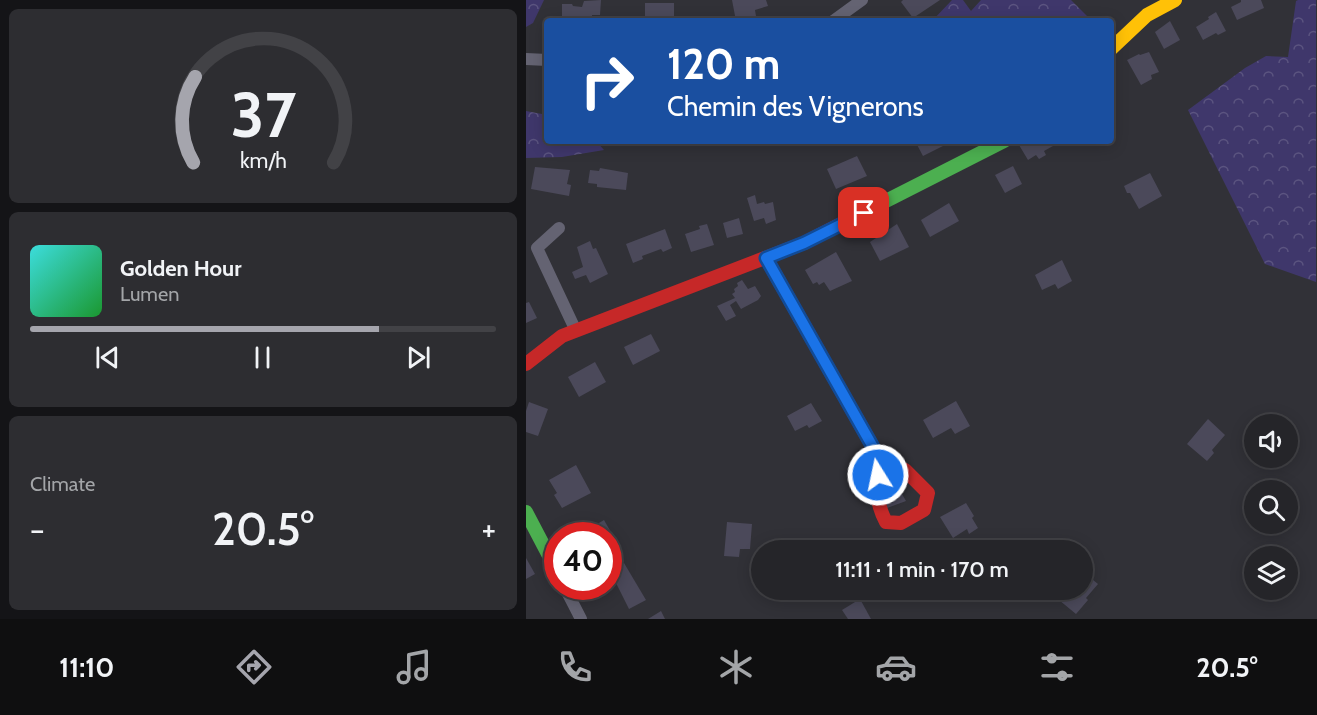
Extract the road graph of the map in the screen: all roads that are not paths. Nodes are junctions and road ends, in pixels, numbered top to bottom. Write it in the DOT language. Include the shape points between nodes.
graph roads {
  1 [pos="862,0"];
  2 [pos="1175,0"];
  3 [pos="837,18"];
  4 [pos="1114,47"];
  5 [pos="526,59"];
  6 [pos="544,60"];
  7 [pos="998,144"];
  8 [pos="559,228"];
  9 [pos="766,258"];
  10 [pos="576,331"];
  11 [pos="526,364"];
  12 [pos="882,463"];
  13 [pos="526,512"];
  14 [pos="544,546"];
  15 [pos="572,600"];
  16 [pos="581,619"];
  1 -- 3 [label="street"];
  2 -- 4 [label="street" via="1147,15"];
  5 -- 6 [label="street"];
  7 -- 9 [label="street" via="804,243"];
  8 -- 10 [label="street" via="537,248"];
  9 -- 10 [label="street"];
  9 -- 12 [label="street"];
  10 -- 11 [label="street" via="562,336"];
  12 -- 12 [label="street" via="905,470 928,493 924,510 901,523 886,522 877,506 874,487"];
  13 -- 14 [label="street"];
  15 -- 16 [label="street"];
}
